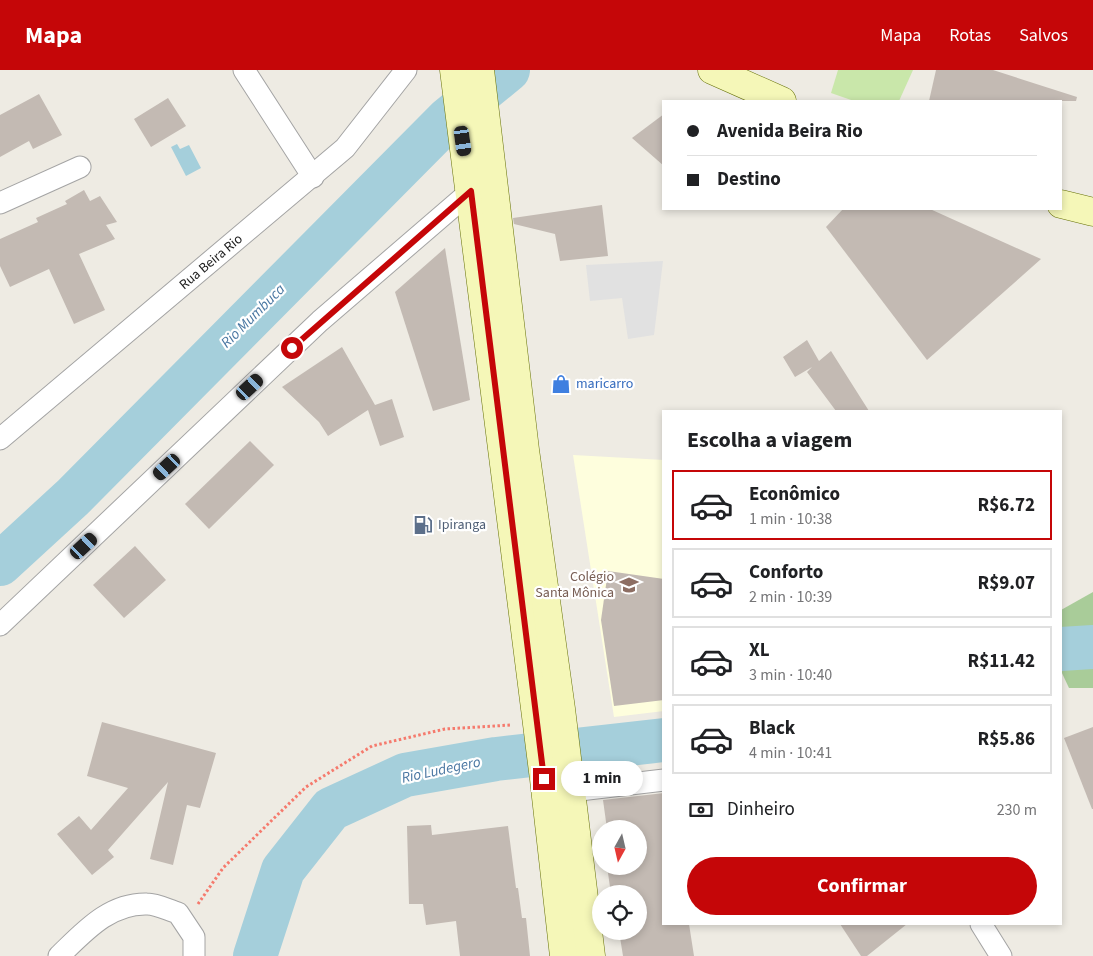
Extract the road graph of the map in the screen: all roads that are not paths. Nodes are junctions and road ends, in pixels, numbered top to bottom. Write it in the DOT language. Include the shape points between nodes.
graph roads {
  1 [pos="244,70"];
  2 [pos="406,70"];
  3 [pos="454,70"];
  4 [pos="480,70"];
  5 [pos="712,70"];
  6 [pos="780,100"];
  7 [pos="478,154"];
  8 [pos="80,167"];
  9 [pos="313,177"];
  10 [pos="471,191"];
  11 [pos="0,203"];
  12 [pos="1062,204"];
  13 [pos="1093,212"];
  14 [pos="0,439"];
  15 [pos="0,625"];
  16 [pos="544,714"];
  17 [pos="662,780"];
  18 [pos="561,782"];
  19 [pos="983,925"];
  20 [pos="59,956"];
  21 [pos="194,956"];
  22 [pos="564,956"];
  23 [pos="591,956"];
  24 [pos="1001,956"];
  1 -- 9 [label="street"];
  2 -- 9 [label="street, Rua Beira Rio" via="345,148"];
  3 -- 7 [label="main road"];
  4 -- 7 [label="main road"];
  5 -- 6 [label="main road"];
  7 -- 10 [label="main road"];
  7 -- 16 [label="main road" via="524,440"];
  8 -- 11 [label="street"];
  9 -- 14 [label="street, Rua Beira Rio"];
  10 -- 15 [label="street" via="320,321"];
  10 -- 16 [label="main road"];
  12 -- 13 [label="main road"];
  16 -- 18 [label="main road"];
  17 -- 18 [label="street"];
  18 -- 22 [label="main road"];
  18 -- 23 [label="main road"];
  19 -- 24 [label="street"];
  20 -- 21 [label="street" via="93,923 122,907 149,904 178,913 194,938"];
}
